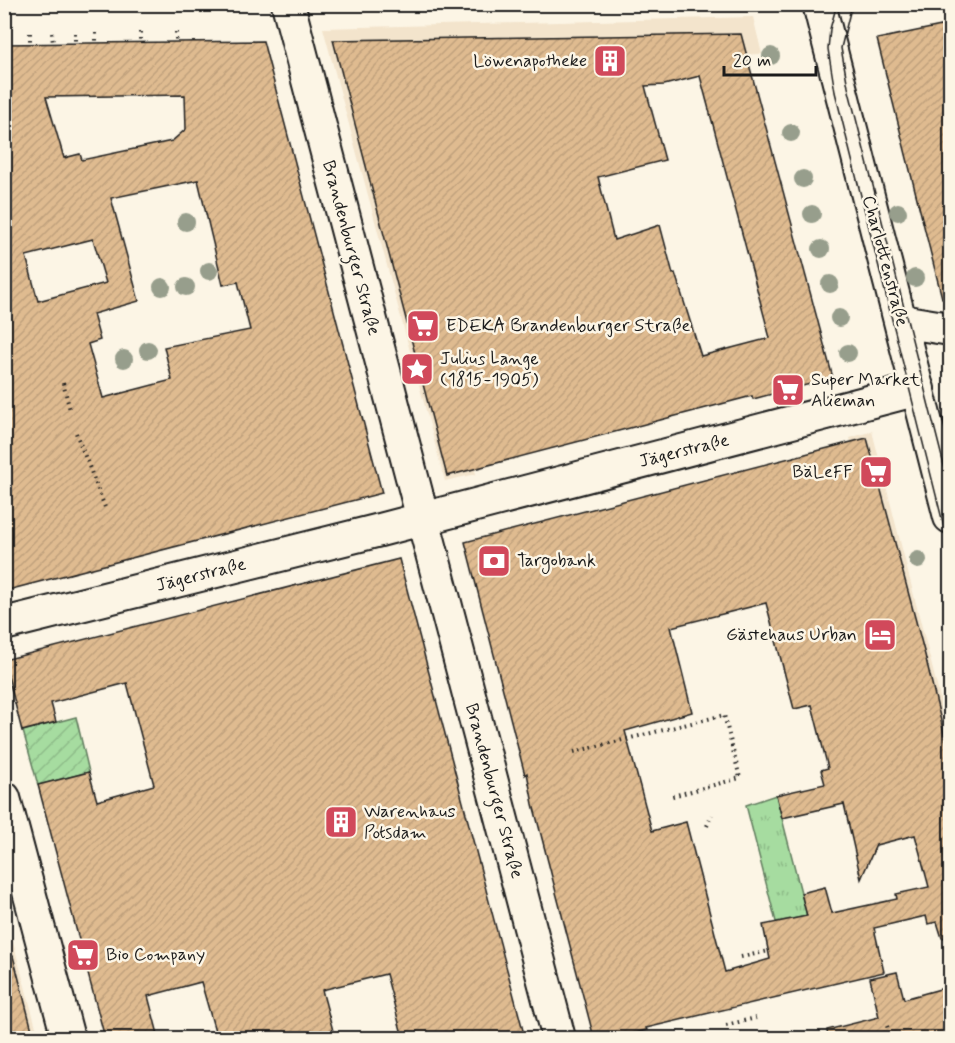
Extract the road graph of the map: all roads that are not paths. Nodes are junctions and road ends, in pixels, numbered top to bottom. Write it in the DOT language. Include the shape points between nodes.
graph roads {
  1 [pos="288,4"];
  2 [pos="819,4"];
  3 [pos="901,321"];
  4 [pos="951,329"];
  5 [pos="918,389"];
  6 [pos="951,517"];
  7 [pos="420,519"];
  8 [pos="4,624"];
  9 [pos="4,798"];
  10 [pos="68,1038"];
  11 [pos="559,1038"];
  1 -- 7 [label="street, Brandenburger Straße"];
  2 -- 3 [label="street, Charlottenstraße"];
  3 -- 4 [label="street"];
  3 -- 5 [label="street, Charlottenstraße"];
  5 -- 6 [label="street, Charlottenstraße"];
  5 -- 7 [label="street, Jägerstraße"];
  7 -- 8 [label="street, Jägerstraße"];
  7 -- 11 [label="street, Brandenburger Straße"];
  9 -- 10 [label="street"];
}
